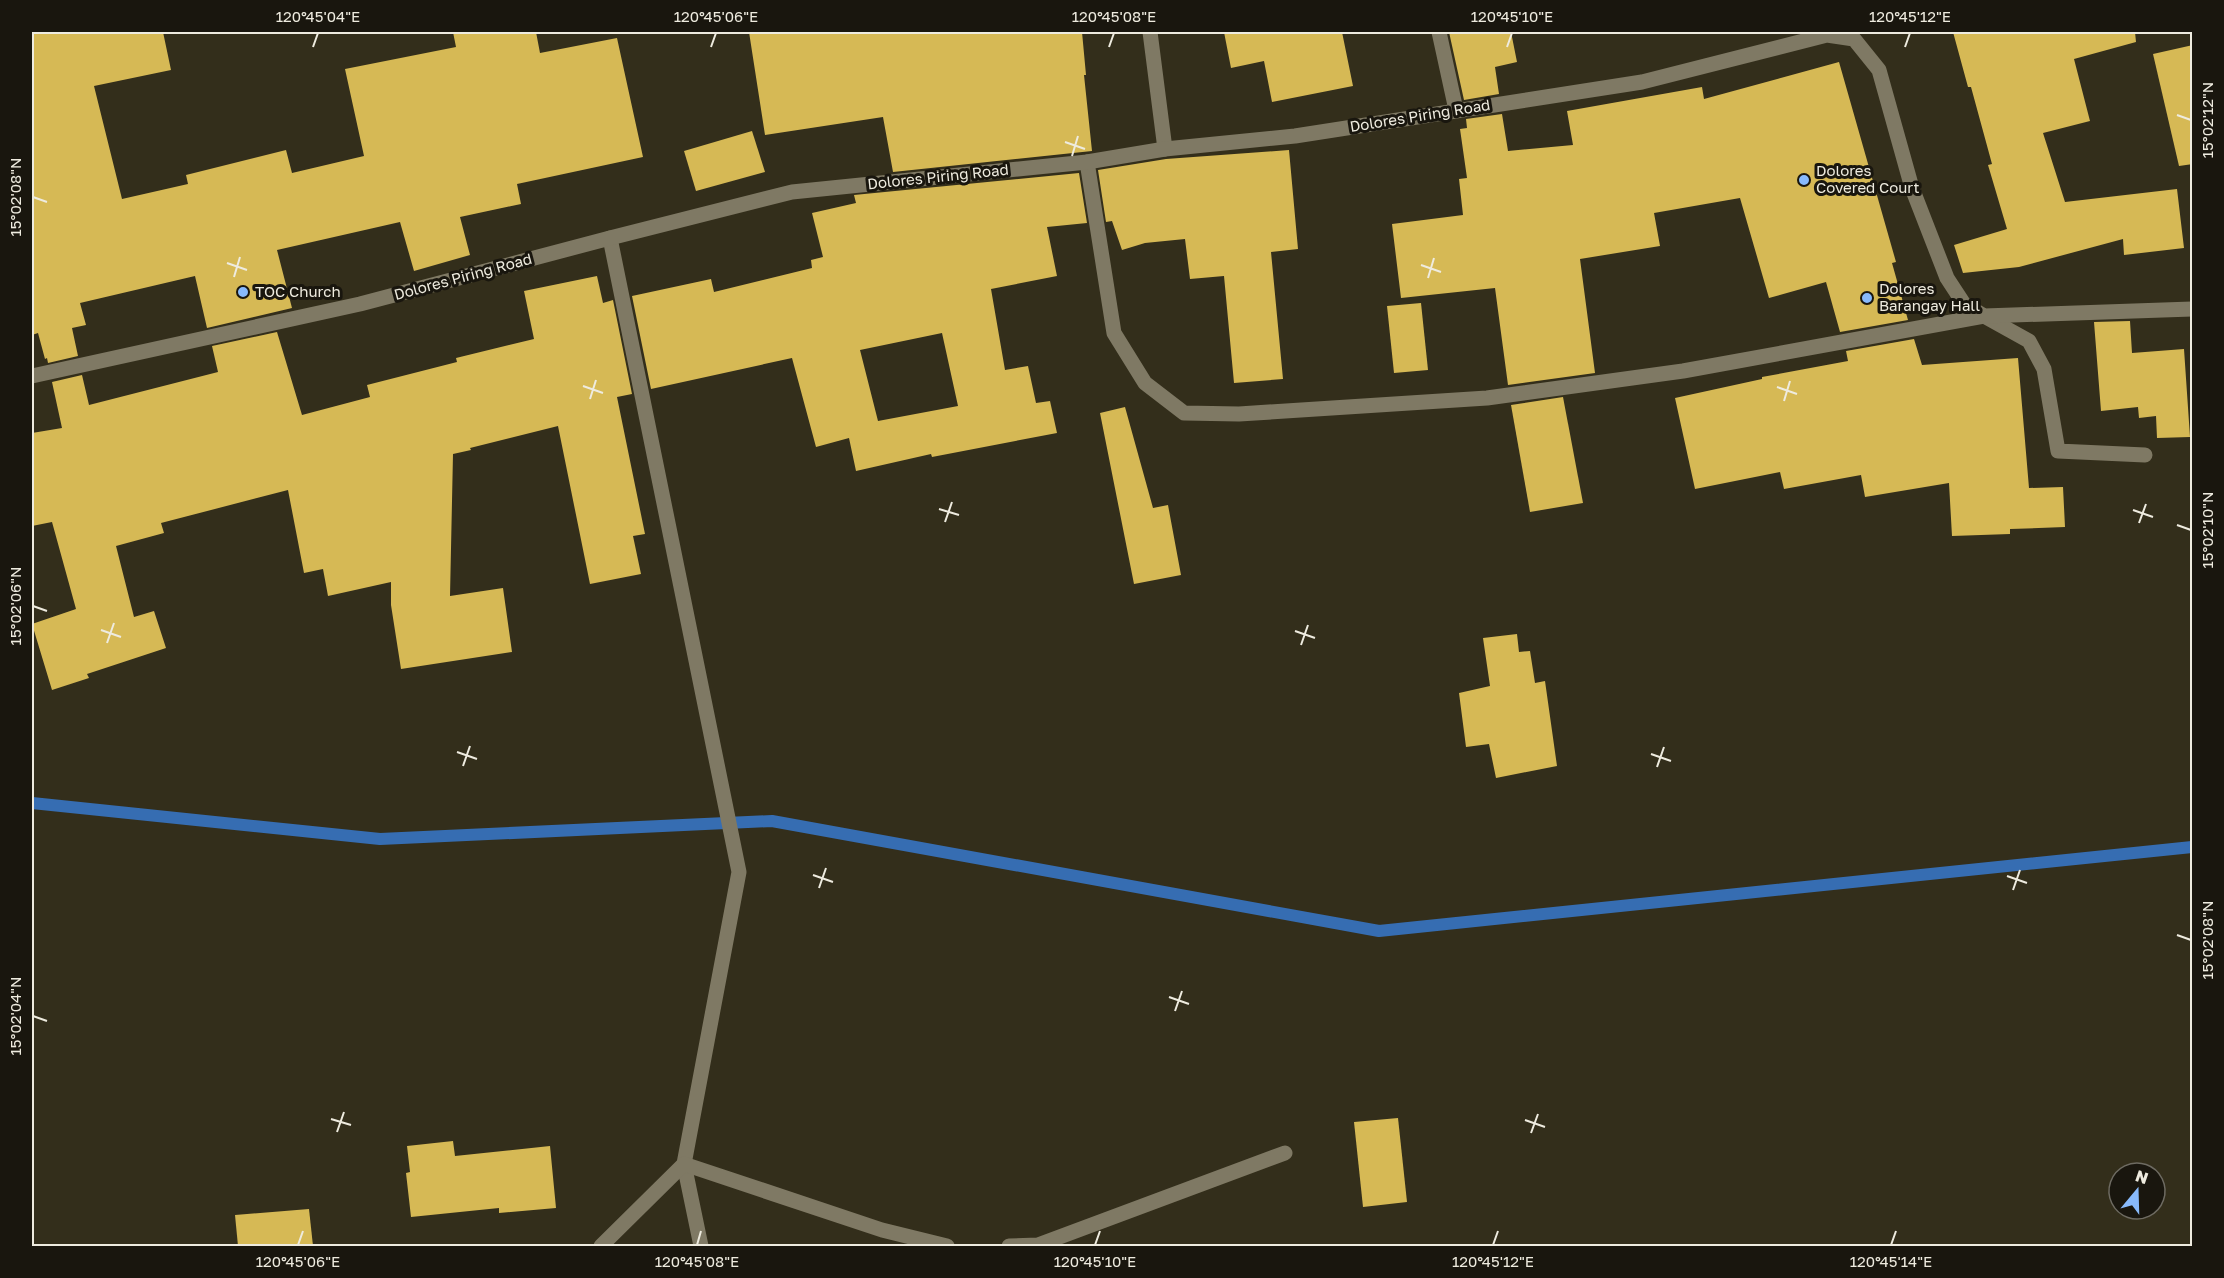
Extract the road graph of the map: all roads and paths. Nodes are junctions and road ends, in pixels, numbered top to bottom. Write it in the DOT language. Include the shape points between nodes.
graph roads {
  1 [pos="1150,32"];
  2 [pos="1439,32"];
  3 [pos="1456,110"];
  4 [pos="1166,149"];
  5 [pos="1087,162"];
  6 [pos="610,238"];
  7 [pos="2193,309"];
  8 [pos="1984,316"];
  9 [pos="32,376"];
  10 [pos="2145,455"];
  11 [pos="1285,1153"];
  12 [pos="684,1164"];
  13 [pos="601,1246"];
  14 [pos="701,1246"];
  15 [pos="946,1246"];
  16 [pos="1009,1246"];
  1 -- 4 [label="street"];
  2 -- 3 [label="street"];
  3 -- 4 [label="street, Dolores Piring Road" via="1295,136"];
  3 -- 8 [label="street, Dolores Piring Road" via="1642,82 1827,35 1854,39 1879,70 1912,188 1947,278 1964,304"];
  4 -- 5 [label="street, Dolores Piring Road"];
  5 -- 6 [label="street, Dolores Piring Road" via="792,192"];
  5 -- 8 [label="street" via="1114,333 1145,383 1184,414 1487,398 1683,371"];
  6 -- 9 [label="street, Dolores Piring Road" via="360,304"];
  6 -- 12 [label="street" via="739,872"];
  7 -- 8 [label="street"];
  8 -- 10 [label="street" via="2029,342 2043,369 2058,451"];
  11 -- 16 [label="street" via="1038,1245"];
  12 -- 13 [label="street"];
  12 -- 14 [label="street"];
  12 -- 15 [label="street" via="882,1230"];
}
